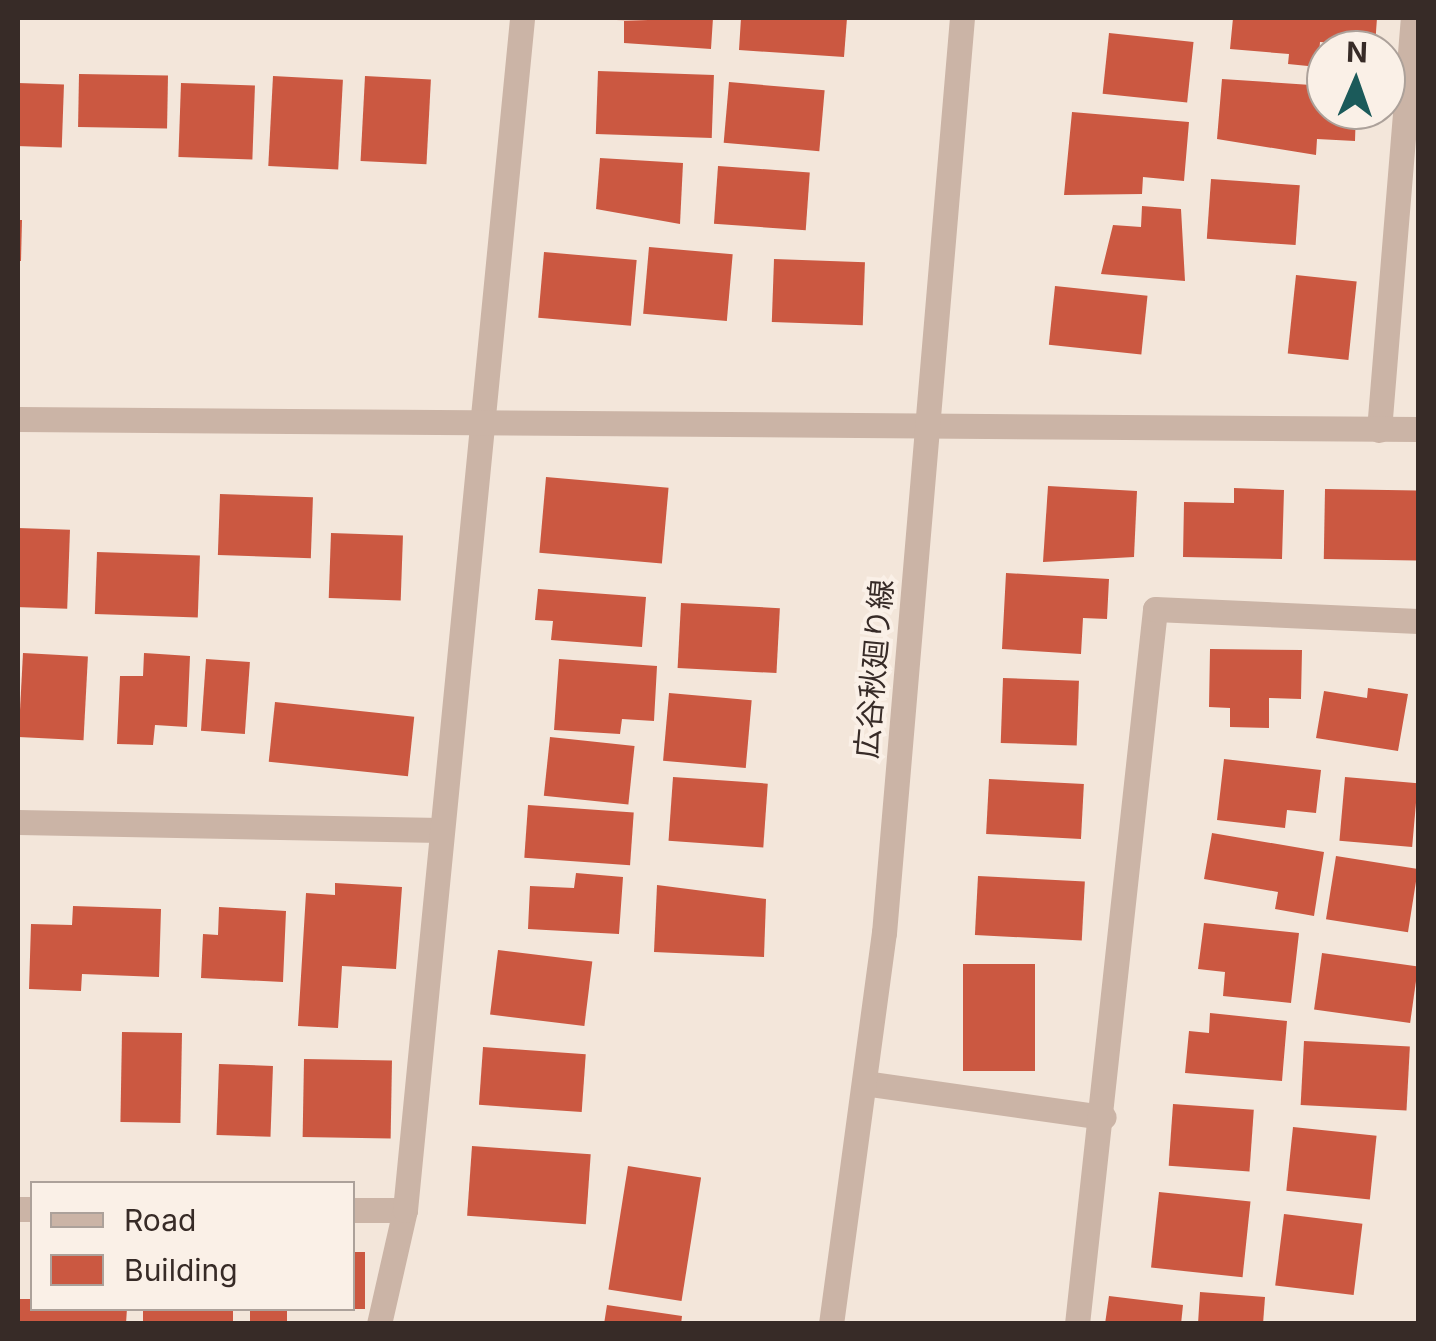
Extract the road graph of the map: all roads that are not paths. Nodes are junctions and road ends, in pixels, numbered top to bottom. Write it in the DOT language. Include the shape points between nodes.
graph roads {
  1 [pos="522,18"];
  2 [pos="962,18"];
  3 [pos="1413,18"];
  4 [pos="18,418"];
  5 [pos="484,423"];
  6 [pos="927,426"];
  7 [pos="1379,430"];
  8 [pos="1418,430"];
  9 [pos="1418,621"];
  10 [pos="18,822"];
  11 [pos="440,830"];
  12 [pos="864,1083"];
  13 [pos="1104,1117"];
  14 [pos="355,1210"];
  15 [pos="405,1210"];
  16 [pos="379,1324"];
  17 [pos="831,1324"];
  18 [pos="1076,1324"];
  1 -- 5 [label="street"];
  2 -- 6 [label="street, 広谷秋廻り線"];
  3 -- 7 [label="street"];
  4 -- 5 [label="street"];
  5 -- 6 [label="street"];
  5 -- 11 [label="street"];
  6 -- 7 [label="street"];
  6 -- 12 [label="street, 広谷秋廻り線"];
  7 -- 8 [label="street"];
  9 -- 13 [label="street" via="1155,609"];
  10 -- 11 [label="street"];
  11 -- 15 [label="street"];
  12 -- 13 [label="street"];
  12 -- 17 [label="street, 広谷秋廻り線"];
  13 -- 18 [label="street"];
  14 -- 15 [label="street"];
  15 -- 16 [label="street"];
}
